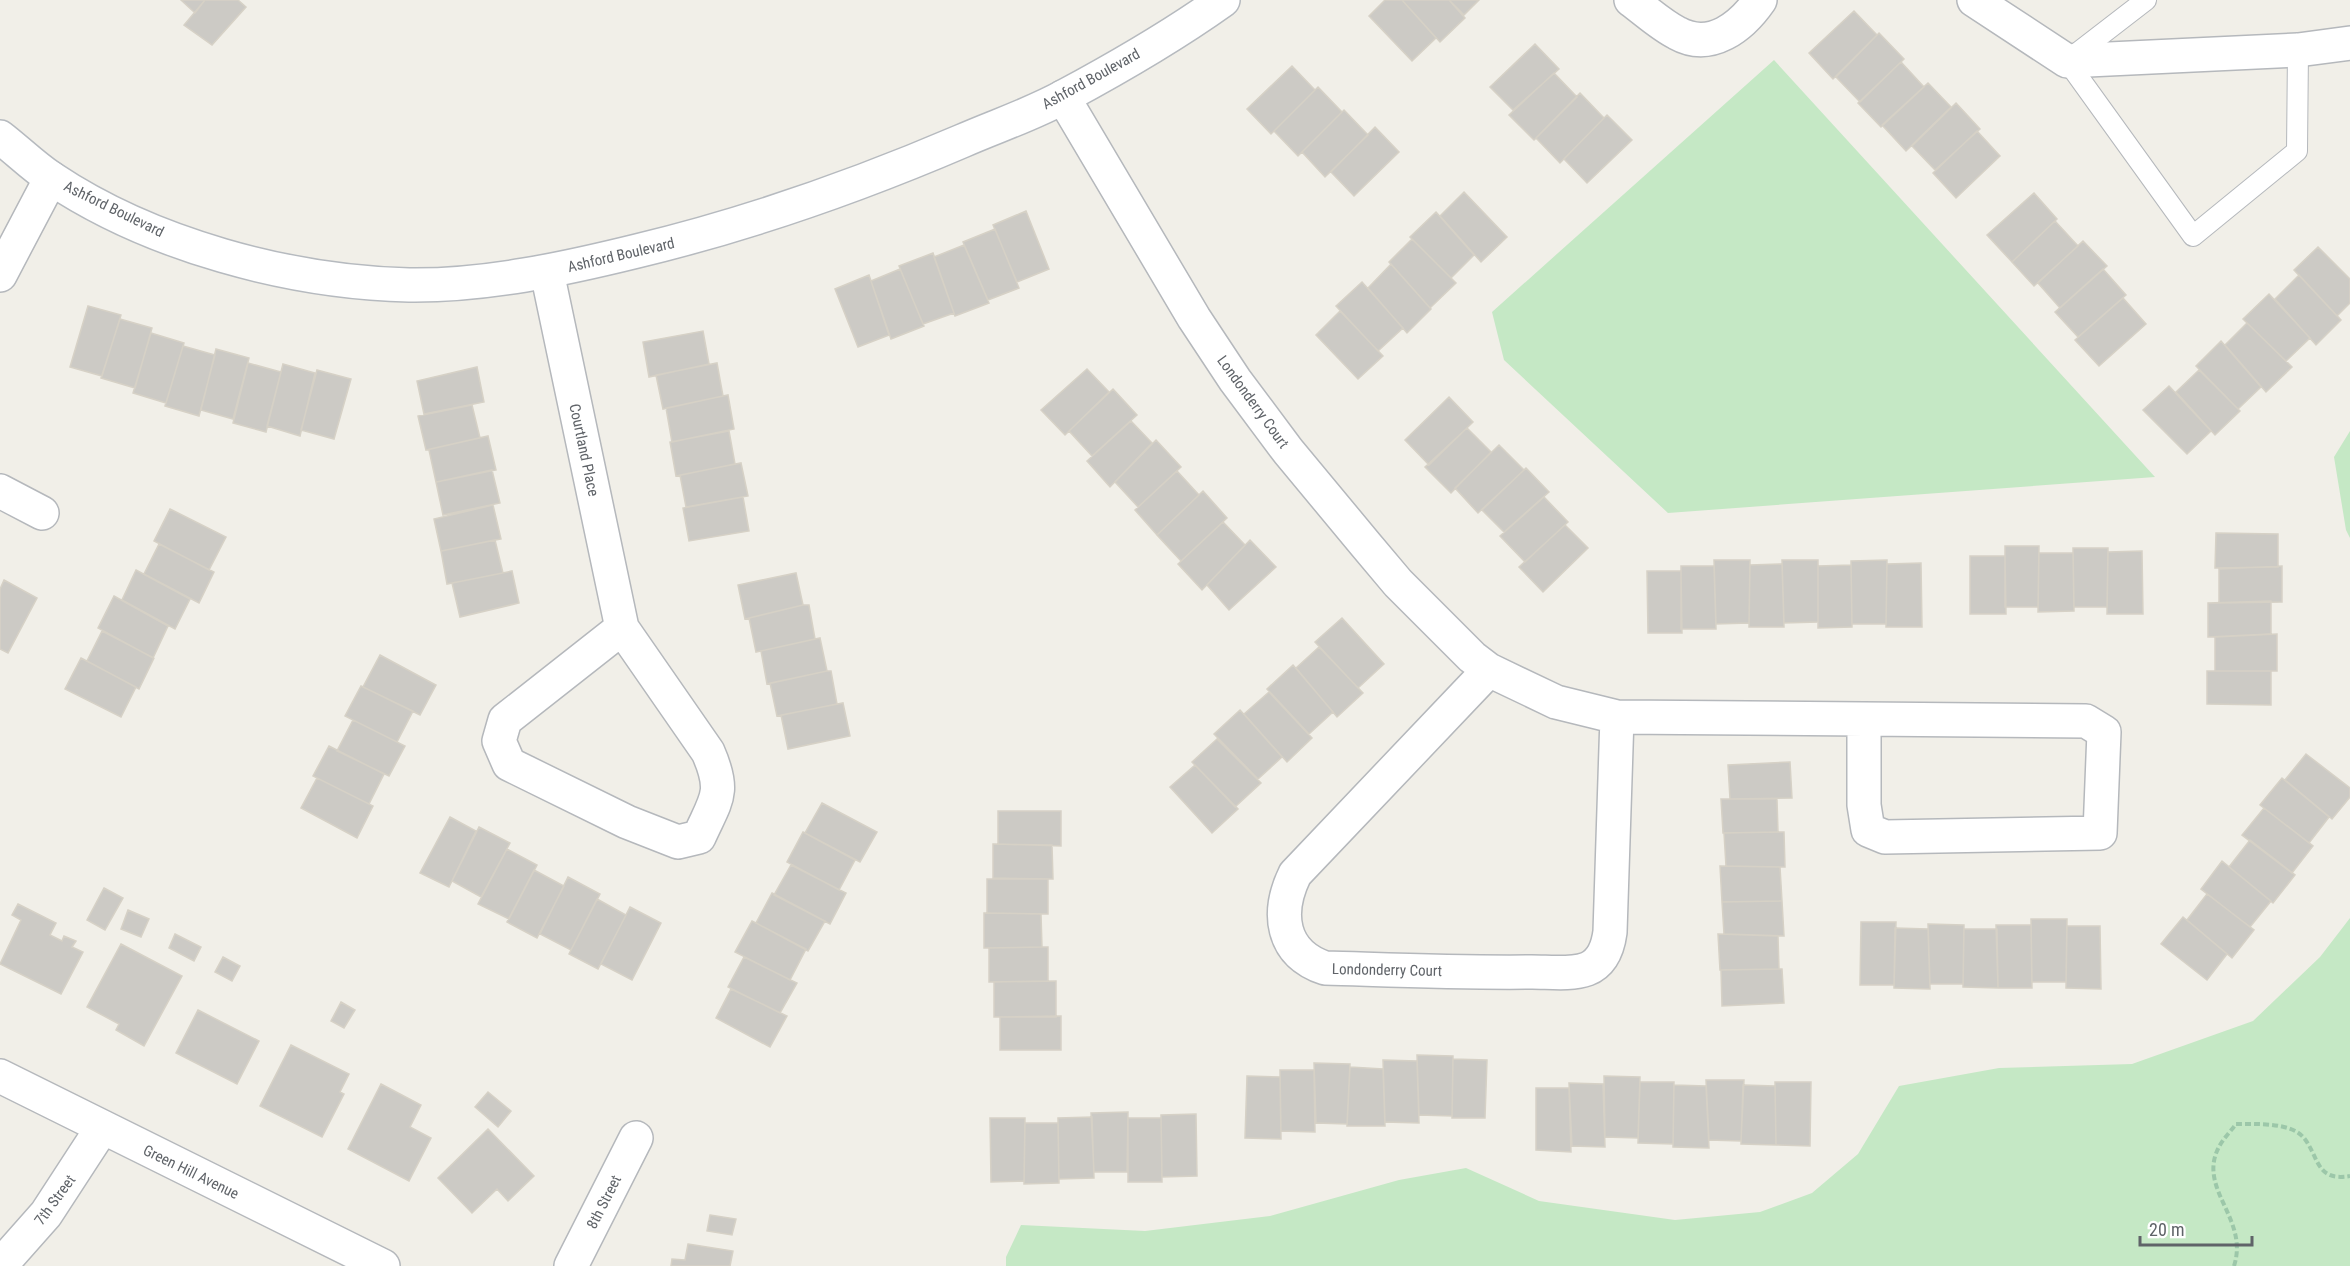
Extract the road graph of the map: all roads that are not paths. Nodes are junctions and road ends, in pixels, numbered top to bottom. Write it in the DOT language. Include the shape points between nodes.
graph roads {
  1 [pos="1223,0"];
  2 [pos="1631,0"];
  3 [pos="1760,0"];
  4 [pos="1974,0"];
  5 [pos="2146,0"];
  6 [pos="2350,43"];
  7 [pos="2298,50"];
  8 [pos="2067,61"];
  9 [pos="1063,98"];
  10 [pos="0,136"];
  11 [pos="51,178"];
  12 [pos="547,272"];
  13 [pos="0,275"];
  14 [pos="0,491"];
  15 [pos="42,513"];
  16 [pos="622,628"];
  17 [pos="1490,670"];
  18 [pos="1617,717"];
  19 [pos="1864,718"];
  20 [pos="0,1076"];
  21 [pos="102,1128"];
  22 [pos="636,1138"];
  23 [pos="0,1266"];
  24 [pos="383,1266"];
  25 [pos="571,1266"];
  1 -- 9 [label="street, Ashford Boulevard"];
  2 -- 3 [label="street" via="1678,34 1692,38 1731,32"];
  4 -- 8 [label="street"];
  5 -- 8 [label="lane"];
  6 -- 7 [label="street"];
  7 -- 8 [label="street"];
  7 -- 8 [label="lane" via="2297,150 2193,236"];
  9 -- 12 [label="street, Ashford Boulevard" via="831,194 677,242"];
  9 -- 17 [label="street, Londonderry Court" via="1194,318 1288,451 1398,582 1472,657"];
  10 -- 11 [label="street, Ashford Boulevard"];
  11 -- 12 [label="street, Ashford Boulevard" via="108,210 173,238 308,275 411,285"];
  11 -- 13 [label="street"];
  12 -- 16 [label="street, Courtland Place"];
  14 -- 15 [label="street"];
  16 -- 16 [label="street" via="708,752 717,771 720,791 699,837 678,842 627,822 509,764 499,741 505,720"];
  17 -- 18 [label="street, Londonderry Court" via="1556,702"];
  17 -- 18 [label="street, Londonderry Court" via="1294,874 1285,894 1288,940 1310,963 1325,968 1503,973 1588,969 1608,947 1610,932"];
  18 -- 19 [label="street, Londonderry Court"];
  19 -- 19 [label="street, Londonderry Court" via="2086,721 2104,732 2100,833 1885,837 1868,830 1864,805"];
  20 -- 21 [label="street, Green Hill Avenue"];
  21 -- 23 [label="street, 7th Street" via="46,1214"];
  21 -- 24 [label="street, Green Hill Avenue"];
  22 -- 25 [label="street, 8th Street"];
}
